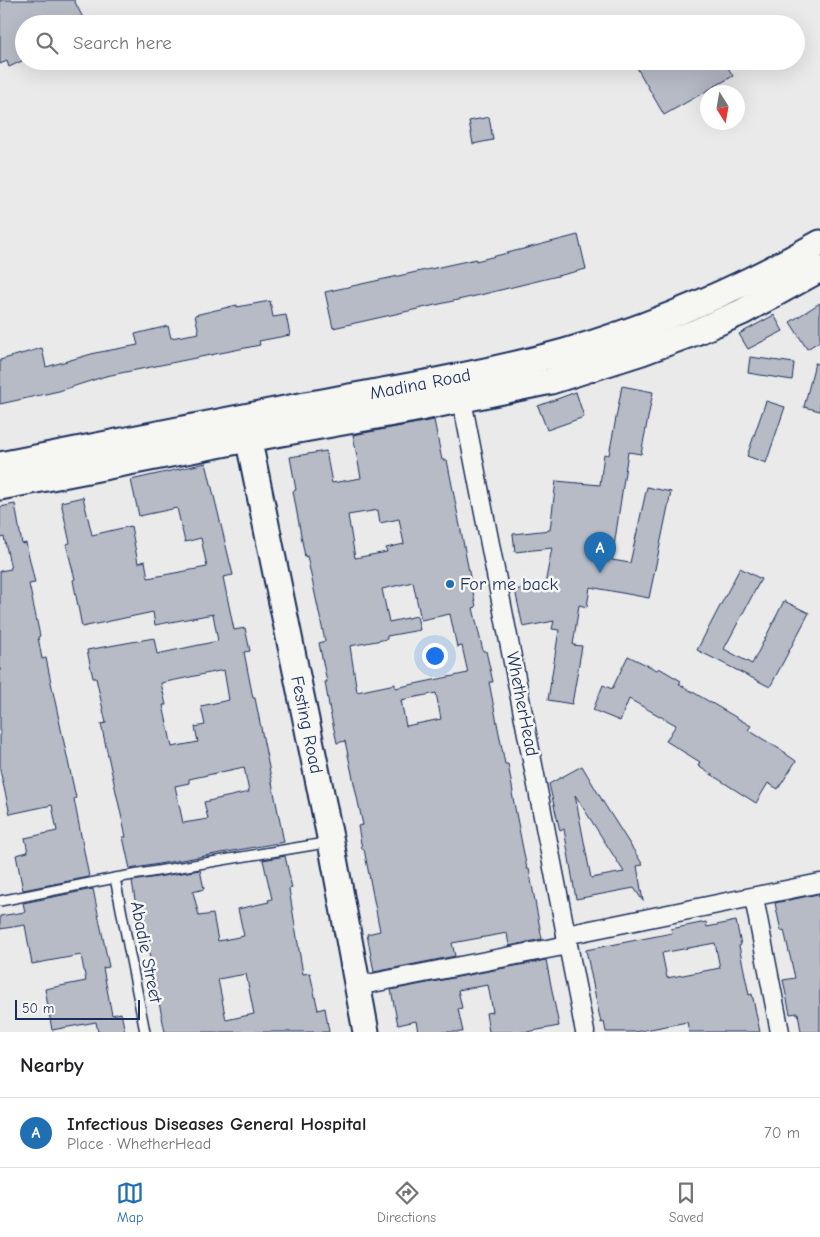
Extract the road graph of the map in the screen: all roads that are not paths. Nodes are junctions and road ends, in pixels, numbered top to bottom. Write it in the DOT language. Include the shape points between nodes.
graph roads {
  1 [pos="820,243"];
  2 [pos="820,270"];
  3 [pos="460,388"];
  4 [pos="246,428"];
  5 [pos="0,465"];
  6 [pos="31,470"];
  7 [pos="0,487"];
  8 [pos="331,842"];
  9 [pos="115,878"];
  10 [pos="820,883"];
  11 [pos="754,898"];
  12 [pos="0,901"];
  13 [pos="567,940"];
  14 [pos="357,986"];
  15 [pos="145,1032"];
  16 [pos="366,1032"];
  17 [pos="585,1032"];
  18 [pos="780,1032"];
  1 -- 3 [label="main road, Madina Road" via="734,289 677,313"];
  2 -- 3 [label="main road, Madina Road" via="742,312 651,349 551,381"];
  3 -- 4 [label="main road, Madina Road"];
  3 -- 13 [label="street, WhetherHead"];
  4 -- 6 [label="main road, Madina Road"];
  4 -- 8 [label="main road, Festing Road"];
  5 -- 6 [label="main road, Madina Road"];
  6 -- 7 [label="main road, Madina Road"];
  8 -- 9 [label="lane"];
  8 -- 14 [label="main road, Festing Road"];
  9 -- 12 [label="lane"];
  9 -- 15 [label="lane, Abadie Street"];
  10 -- 11 [label="street"];
  11 -- 13 [label="street"];
  11 -- 18 [label="street"];
  13 -- 14 [label="street"];
  13 -- 17 [label="street, WhetherHead"];
  14 -- 16 [label="main road, Festing Road"];
}
